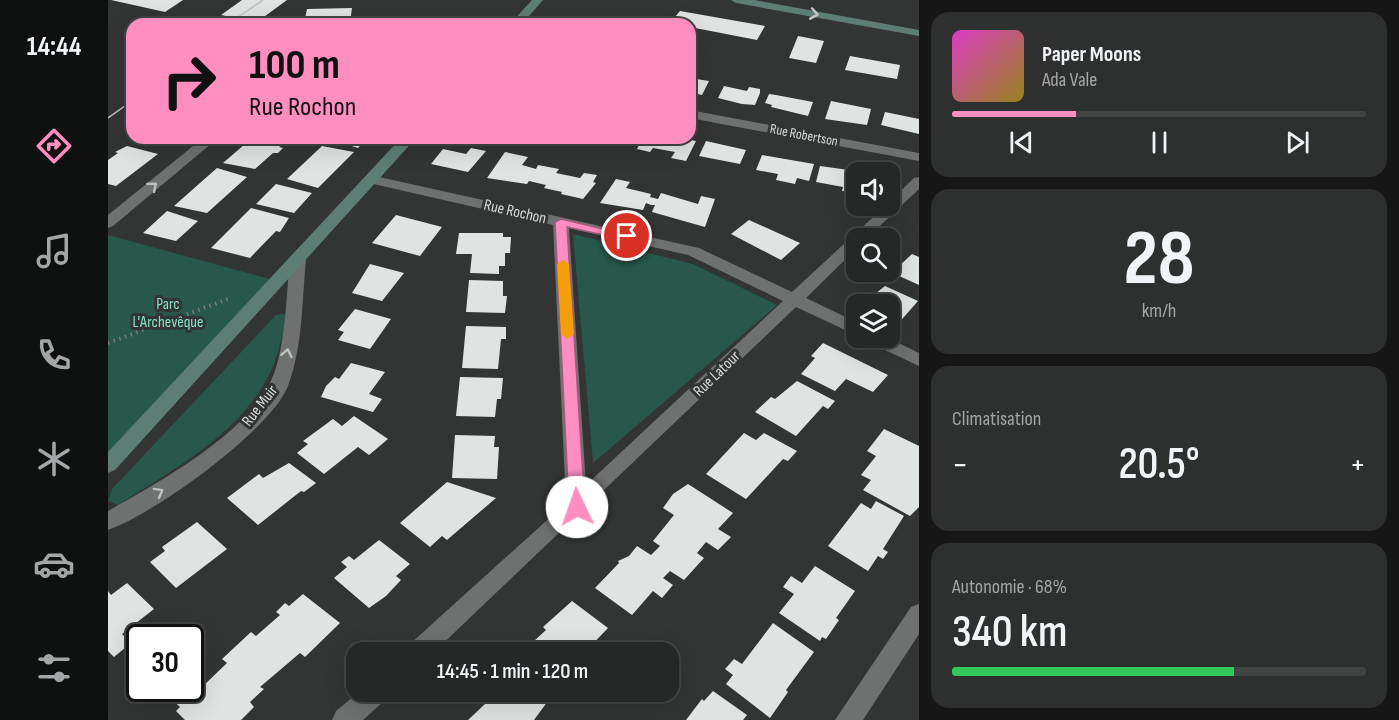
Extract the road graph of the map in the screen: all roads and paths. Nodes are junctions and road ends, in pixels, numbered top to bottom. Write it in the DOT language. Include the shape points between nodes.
graph roads {
  1 [pos="538,0"];
  2 [pos="736,0"];
  3 [pos="798,0"];
  4 [pos="522,18"];
  5 [pos="919,22"];
  6 [pos="919,33"];
  7 [pos="696,115"];
  8 [pos="204,144"];
  9 [pos="403,144"];
  10 [pos="919,157"];
  11 [pos="370,180"];
  12 [pos="919,181"];
  13 [pos="561,222"];
  14 [pos="108,223"];
  15 [pos="870,228"];
  16 [pos="846,251"];
  17 [pos="298,259"];
  18 [pos="277,281"];
  19 [pos="795,299"];
  20 [pos="846,324"];
  21 [pos="108,343"];
  22 [pos="894,348"];
  23 [pos="919,360"];
  24 [pos="108,465"];
  25 [pos="577,507"];
  26 [pos="108,520"];
  27 [pos="919,614"];
  28 [pos="429,642"];
  29 [pos="365,702"];
  30 [pos="345,720"];
  31 [pos="848,720"];
  1 -- 4 [label="street"];
  2 -- 6 [label="street, one-way"];
  3 -- 5 [label="street"];
  7 -- 10 [label="street, Rue Robertson"];
  14 -- 8 [label="street, one-way"];
  9 -- 11 [label="street"];
  11 -- 13 [label="street, Rue Rochon"];
  11 -- 17 [label="street"];
  12 -- 15 [label="street, Rue Latour"];
  13 -- 19 [label="street, Rue Rochon" via="693,251"];
  13 -- 25 [label="street"];
  16 -- 19 [label="street, Rue Latour"];
  17 -- 18 [label="street"];
  26 -- 17 [label="street, Rue Muir, one-way" via="182,479 247,426 278,387 288,353"];
  18 -- 21 [label="path"];
  18 -- 24 [label="street"];
  19 -- 20 [label="street, Rue Rochon"];
  19 -- 25 [label="street, Rue Latour"];
  22 -- 23 [label="street"];
  25 -- 28 [label="street, Rue Latour"];
  27 -- 31 [label="street"];
  29 -- 30 [label="street"];
}
